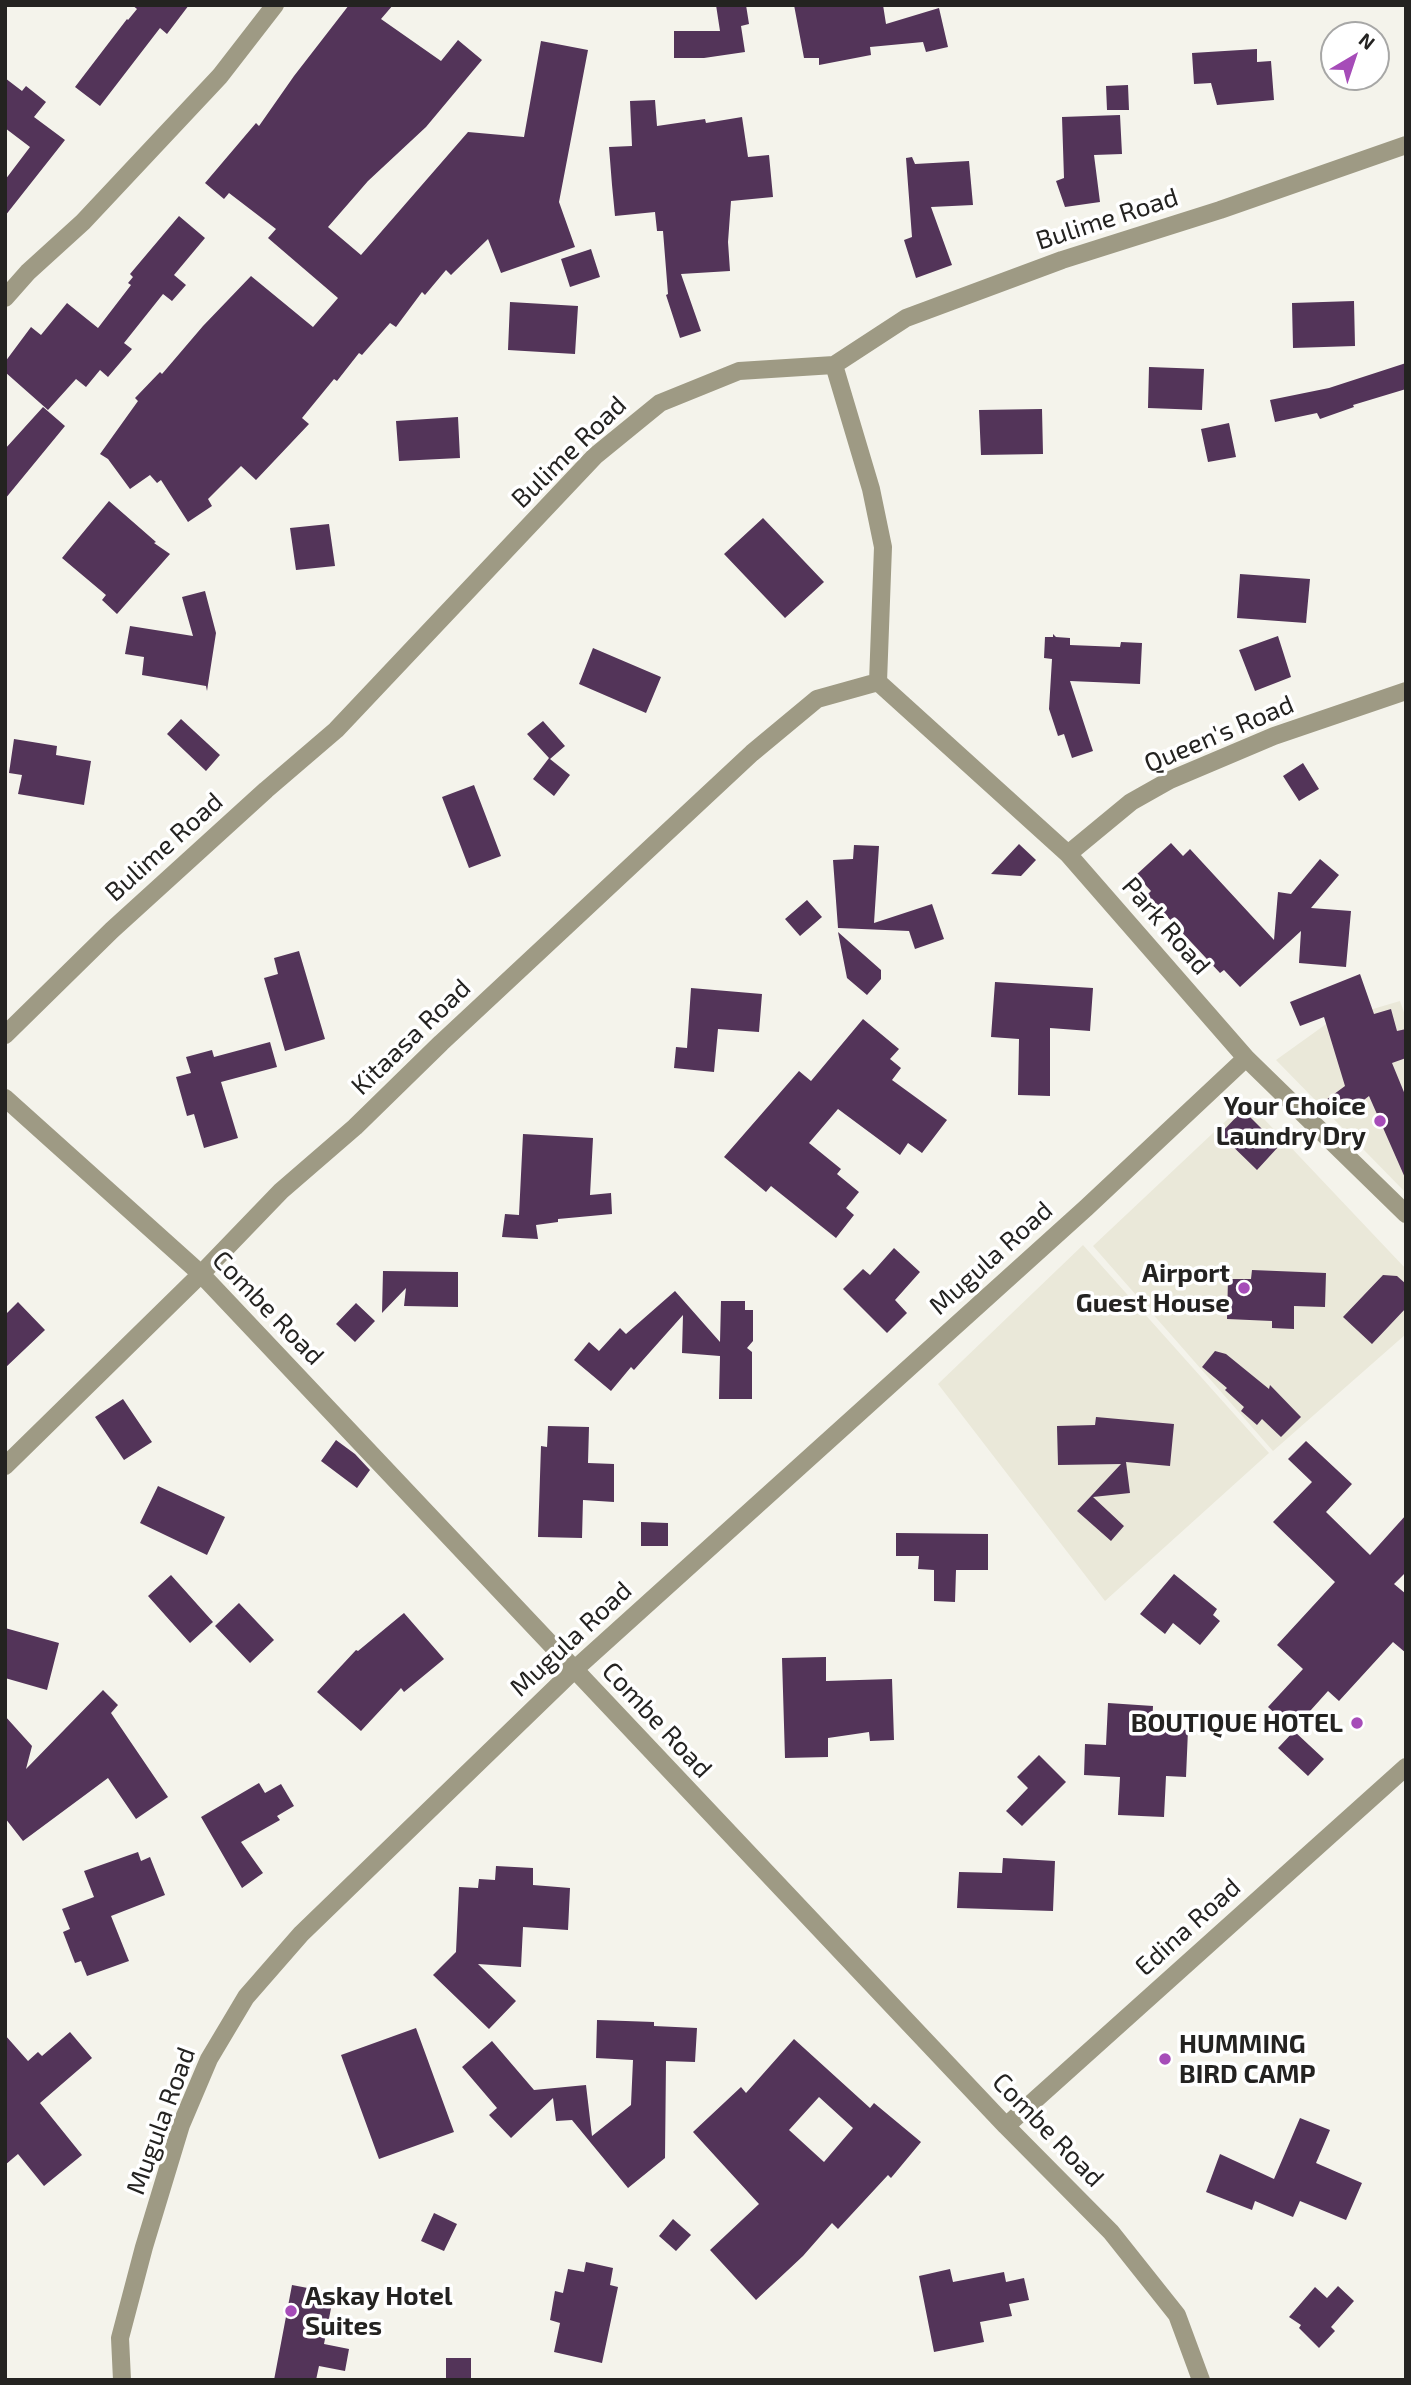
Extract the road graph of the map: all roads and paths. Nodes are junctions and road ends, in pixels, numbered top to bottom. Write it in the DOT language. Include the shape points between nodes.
graph roads {
  1 [pos="275,5"];
  2 [pos="1406,145"];
  3 [pos="5,298"];
  4 [pos="834,365"];
  5 [pos="878,682"];
  6 [pos="1406,691"];
  7 [pos="1068,855"];
  8 [pos="5,1035"];
  9 [pos="1246,1058"];
  10 [pos="5,1098"];
  11 [pos="1406,1214"];
  12 [pos="201,1274"];
  13 [pos="5,1466"];
  14 [pos="573,1670"];
  15 [pos="1406,1767"];
  16 [pos="1006,2126"];
  17 [pos="122,2380"];
  18 [pos="1201,2380"];
  1 -- 3 [label="street" via="219,76"];
  2 -- 4 [label="street, Bulime Road" via="1062,260 906,318"];
  4 -- 5 [label="street" via="883,547"];
  4 -- 8 [label="street, Bulime Road" via="739,371 660,403 595,456 336,730 121,921"];
  5 -- 7 [label="street, Park Road"];
  5 -- 12 [label="street, Kitaasa Road" via="817,699 752,753 355,1127 281,1191"];
  6 -- 7 [label="street, Queen's Road" via="1274,736 1170,779 1131,802"];
  7 -- 9 [label="street, Park Road"];
  9 -- 11 [label="street, Park Road"];
  9 -- 14 [label="street, Mugula Road"];
  10 -- 12 [label="street, Combe Road"];
  12 -- 13 [label="street, Kitaasa Road"];
  12 -- 14 [label="street, Combe Road"];
  14 -- 16 [label="street, Combe Road"];
  14 -- 17 [label="street, Mugula Road" via="301,1934 246,1997 209,2059 181,2125 120,2338"];
  15 -- 16 [label="street, Edina Road"];
  16 -- 18 [label="street, Combe Road" via="1111,2232 1177,2315"];
}
